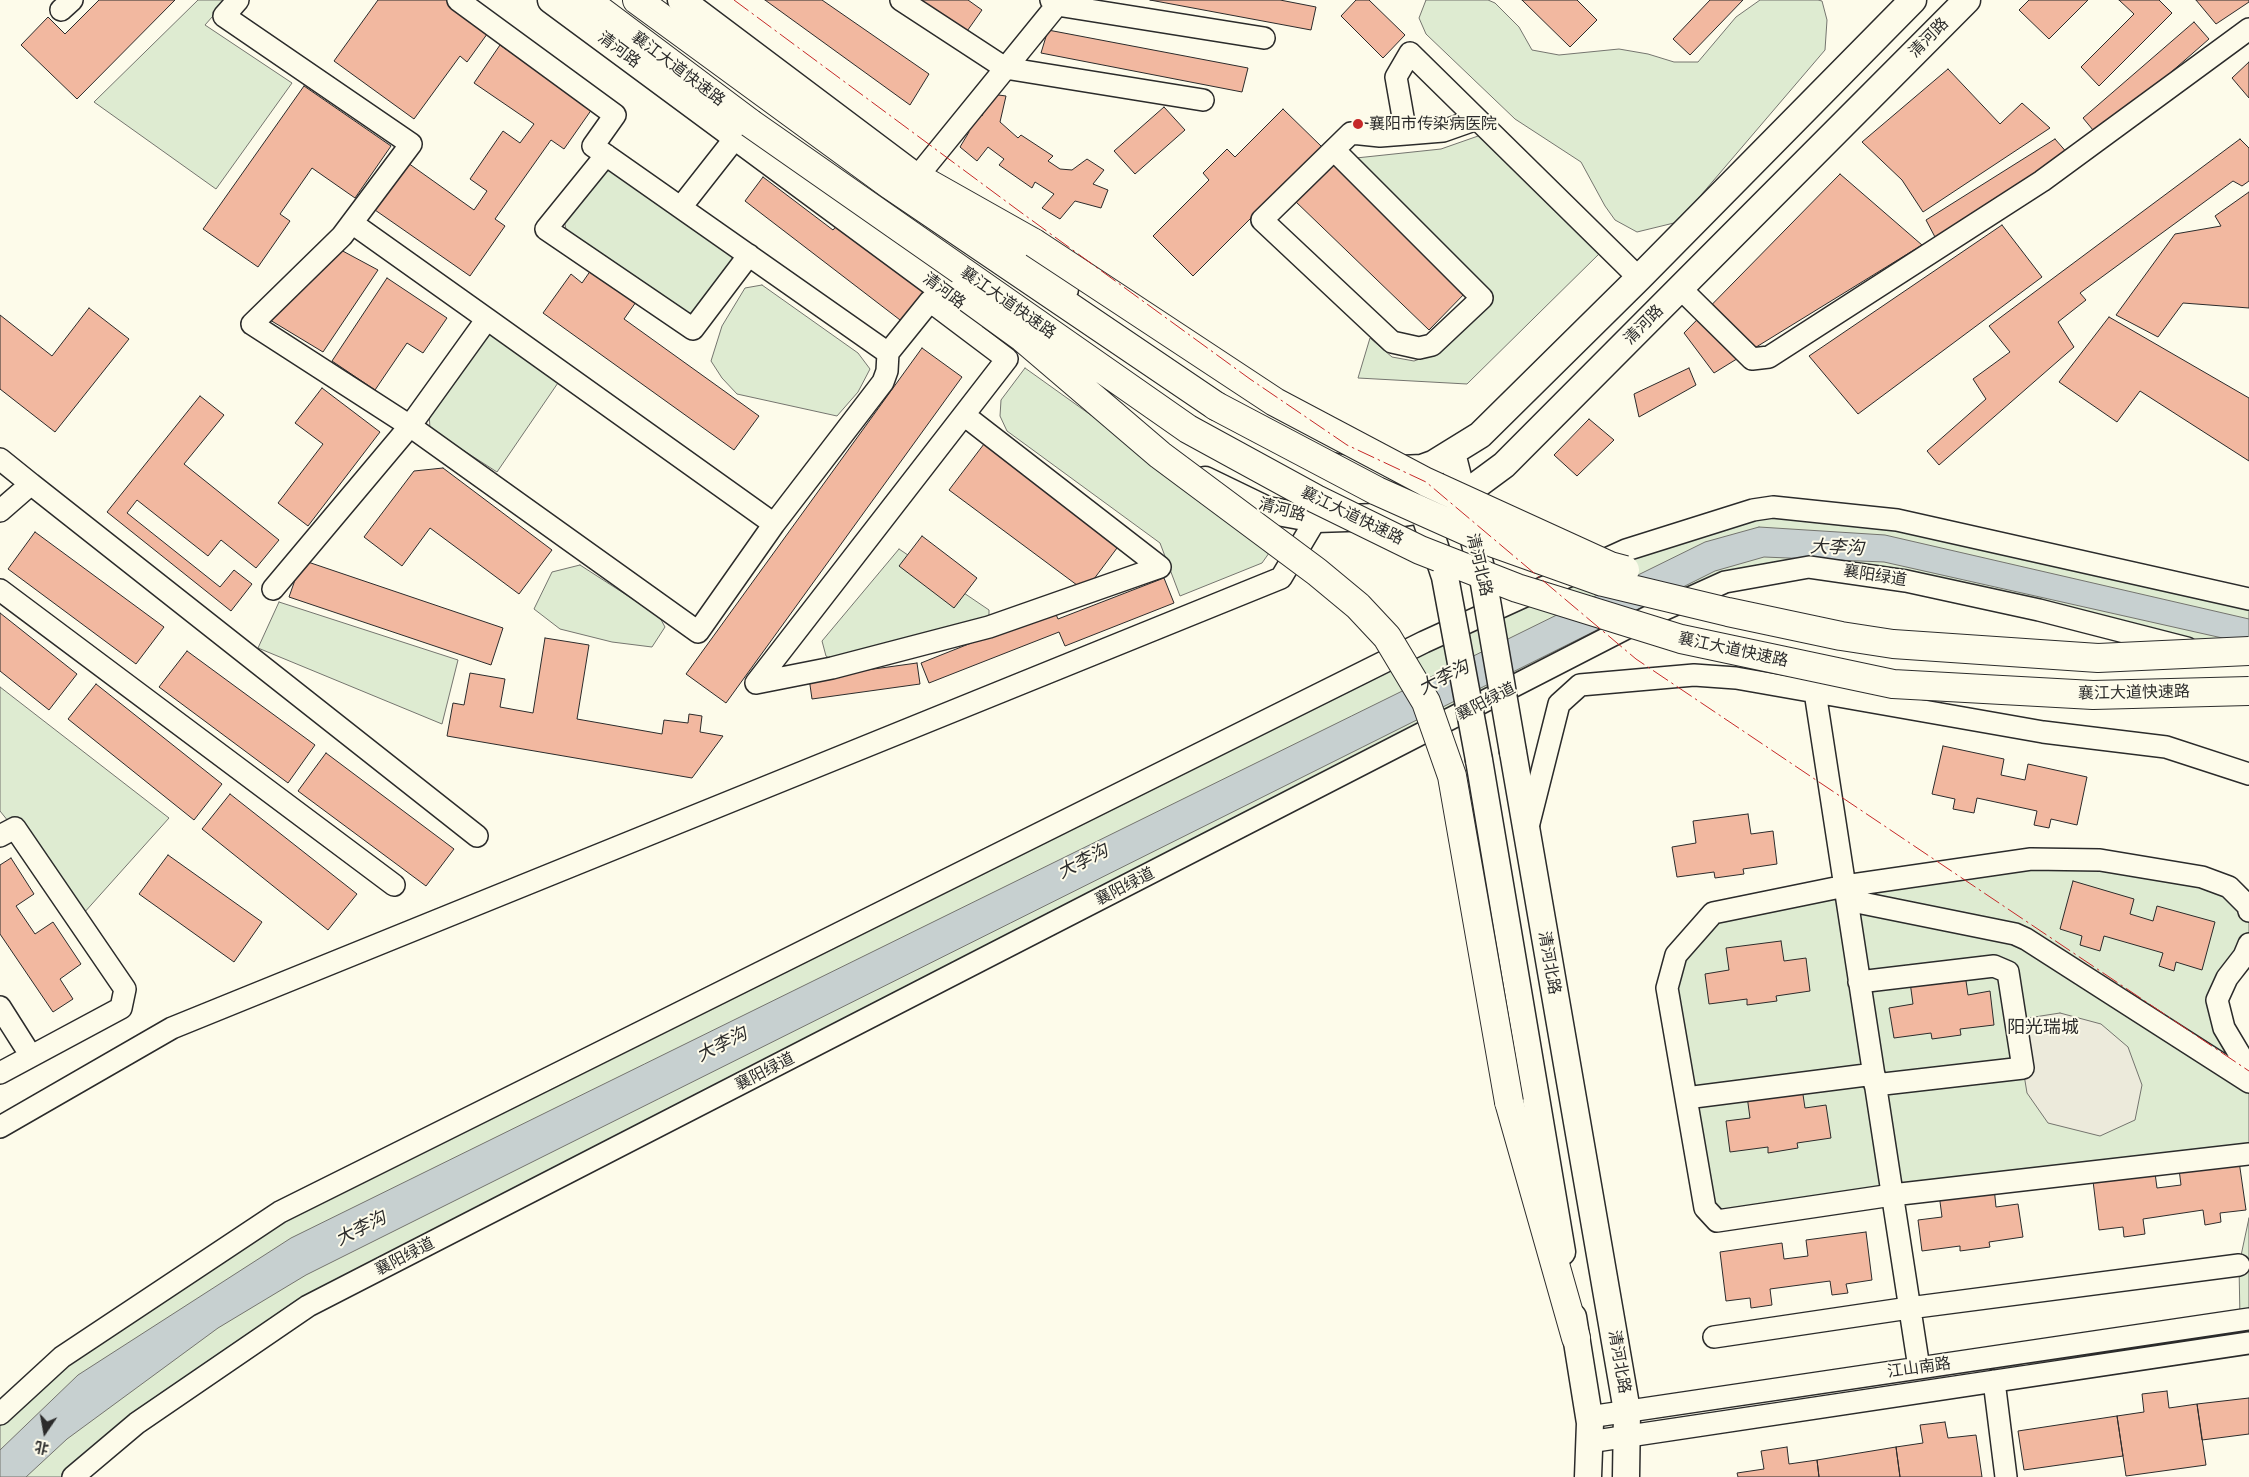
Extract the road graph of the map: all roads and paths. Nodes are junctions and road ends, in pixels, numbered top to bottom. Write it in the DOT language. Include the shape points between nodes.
graph roads {
  1 [pos="238,0"];
  2 [pos="458,0"];
  3 [pos="552,0"];
  4 [pos="586,0"];
  5 [pos="637,0"];
  6 [pos="681,0"];
  7 [pos="902,0"];
  8 [pos="1913,0"];
  9 [pos="1967,0"];
  10 [pos="1056,2"];
  11 [pos="2249,29"];
  12 [pos="1264,38"];
  13 [pos="1005,68"];
  14 [pos="1203,100"];
  15 [pos="1477,119"];
  16 [pos="743,130"];
  17 [pos="1406,134"];
  18 [pos="1334,150"];
  19 [pos="606,155"];
  20 [pos="917,177"];
  21 [pos="681,207"];
  22 [pos="352,223"];
  23 [pos="749,255"];
  24 [pos="1639,278"];
  25 [pos="1680,288"];
  26 [pos="487,319"];
  27 [pos="888,353"];
  28 [pos="964,415"];
  29 [pos="410,426"];
  30 [pos="1452,453"];
  31 [pos="0,459"];
  32 [pos="1401,469"];
  33 [pos="30,484"];
  34 [pos="1462,496"];
  35 [pos="1423,510"];
  36 [pos="0,511"];
  37 [pos="1316,519"];
  38 [pos="774,524"];
  39 [pos="273,589"];
  40 [pos="0,590"];
  41 [pos="2249,599"];
  42 [pos="1841,636"];
  43 [pos="2249,651"];
  44 [pos="2249,665"];
  45 [pos="2249,691"];
  46 [pos="1815,692"];
  47 [pos="2249,774"];
  48 [pos="1527,832"];
  49 [pos="0,836"];
  50 [pos="477,836"];
  51 [pos="394,885"];
  52 [pos="1846,893"];
  53 [pos="2249,911"];
  54 [pos="2249,944"];
  55 [pos="1860,982"];
  56 [pos="0,1007"];
  57 [pos="31,1056"];
  58 [pos="2249,1070"];
  59 [pos="0,1073"];
  60 [pos="1874,1079"];
  61 [pos="2249,1082"];
  62 [pos="1686,1098"];
  63 [pos="0,1127"];
  64 [pos="2249,1154"];
  65 [pos="1892,1195"];
  66 [pos="2239,1265"];
  67 [pos="1909,1308"];
  68 [pos="2249,1319"];
  69 [pos="1714,1337"];
  70 [pos="1576,1338"];
  71 [pos="2249,1343"];
  72 [pos="1919,1368"];
  73 [pos="1994,1381"];
  74 [pos="0,1414"];
  75 [pos="1627,1424"];
  76 [pos="1589,1430"];
  77 [pos="73,1477"];
  78 [pos="1588,1477"];
  79 [pos="1626,1477"];
  80 [pos="2006,1477"];
  1 -- 22 [label="street" via="224,16 411,144"];
  2 -- 19 [label="street" via="615,115 593,146"];
  3 -- 16 [label="main road, 清河路"];
  4 -- 16 [label="highway, 襄江大道快速路"];
  5 -- 42 [label="highway, 襄江大道快速路, bridge" via="890,186 1216,406 1378,492 1491,542 1603,582"];
  6 -- 20 [label="main road"];
  7 -- 13 [label="street"];
  8 -- 24 [label="main road"];
  9 -- 25 [label="main road, 清河路"];
  10 -- 12 [label="street"];
  10 -- 13 [label="street"];
  11 -- 25 [label="street" via="2042,181 1769,357 1752,359"];
  13 -- 14 [label="street"];
  13 -- 20 [label="street"];
  15 -- 17 [label="street" via="1443,131"];
  15 -- 17 [label="street" via="1410,53 1396,77"];
  15 -- 24 [label="street"];
  16 -- 21 [label="street"];
  16 -- 37 [label="main road, 清河路" via="1017,345 1205,480 1267,510"];
  16 -- 45 [label="highway, 襄江大道快速路, bridge" via="1188,429 1316,499 1420,550 1517,588 1681,640 1893,684 2093,695"];
  16 -- 70 [label="highway, bridge" via="1023,338 1160,454 1324,578 1358,606 1387,637 1426,702 1452,776 1509,1102"];
  17 -- 18 [label="street" via="1352,133"];
  18 -- 18 [label="street" via="1262,220 1392,342 1419,348 1432,345 1482,298"];
  19 -- 21 [label="street"];
  19 -- 23 [label="street" via="546,229 693,329"];
  20 -- 32 [label="main road" via="1148,352 1281,446 1317,464 1356,471"];
  20 -- 42 [label="highway, bridge" via="1034,243 1275,402 1426,482 1610,566"];
  21 -- 23 [label="street"];
  22 -- 26 [label="street"];
  22 -- 29 [label="street" via="252,324"];
  23 -- 27 [label="street"];
  24 -- 30 [label="main road" via="1480,435"];
  25 -- 34 [label="main road, 清河路" via="1504,465"];
  26 -- 29 [label="street"];
  26 -- 38 [label="street"];
  27 -- 28 [label="street" via="930,301 1007,359"];
  27 -- 38 [label="street" via="883,382"];
  28 -- 28 [label="street" via="805,620 756,683 832,668 989,627 1160,567"];
  29 -- 38 [label="street" via="698,632"];
  29 -- 39 [label="street"];
  30 -- 32 [label="main road" via="1422,468"];
  30 -- 34 [label="main road, 清河北路"];
  31 -- 33 [label="street"];
  32 -- 35 [label="main road"];
  33 -- 36 [label="street"];
  33 -- 50 [label="street"];
  34 -- 35 [label="main road, 清河路" via="1451,503"];
  34 -- 48 [label="main road, 清河北路, bridge" via="1482,572"];
  35 -- 37 [label="main road, 清河路" via="1377,517"];
  35 -- 70 [label="main road, bridge" via="1445,578 1479,760"];
  37 -- 63 [label="street" via="1281,578 172,1028"];
  40 -- 51 [label="street"];
  41 -- 74 [label="street" via="1897,520 1773,507 1753,510 1626,550 1424,642 280,1212 62,1358"];
  42 -- 43 [label="highway, 襄江大道快速路, bridge" via="1893,644 2098,658"];
  44 -- 77 [label="street, 襄阳绿道" via="2039,610 1906,580 1808,566 1725,582 1654,614 308,1306 137,1423"];
  46 -- 47 [label="street" via="2043,732 2166,747"];
  46 -- 48 [label="street" via="1736,678 1694,675 1580,685 1559,704"];
  46 -- 52 [label="street"];
  48 -- 75 [label="main road, 清河北路"];
  49 -- 57 [label="street" via="15,828 125,989 121,1008"];
  52 -- 53 [label="street" via="2031,859 2100,860 2202,877 2229,887"];
  52 -- 55 [label="street"];
  52 -- 61 [label="street" via="2021,936"];
  52 -- 62 [label="street" via="1712,913 1676,955 1667,988"];
  54 -- 58 [label="street" via="2217,1000 2224,1028"];
  55 -- 60 [label="street"];
  55 -- 60 [label="street" via="1994,966 2008,972 2023,1068"];
  56 -- 57 [label="street"];
  57 -- 59 [label="street"];
  60 -- 62 [label="street"];
  60 -- 65 [label="street"];
  62 -- 65 [label="street" via="1705,1208 1717,1221"];
  64 -- 65 [label="street"];
  65 -- 67 [label="street"];
  66 -- 67 [label="street"];
  67 -- 69 [label="street"];
  67 -- 72 [label="street"];
  68 -- 72 [label="street, 江山南路"];
  70 -- 76 [label="main road"];
  71 -- 73 [label="street, 江山南路"];
  72 -- 75 [label="street, 江山南路"];
  73 -- 75 [label="street, 江山南路"];
  73 -- 80 [label="street"];
  75 -- 76 [label="street, 江山南路"];
  75 -- 79 [label="main road, 清河北路"];
  76 -- 78 [label="main road"];
}
